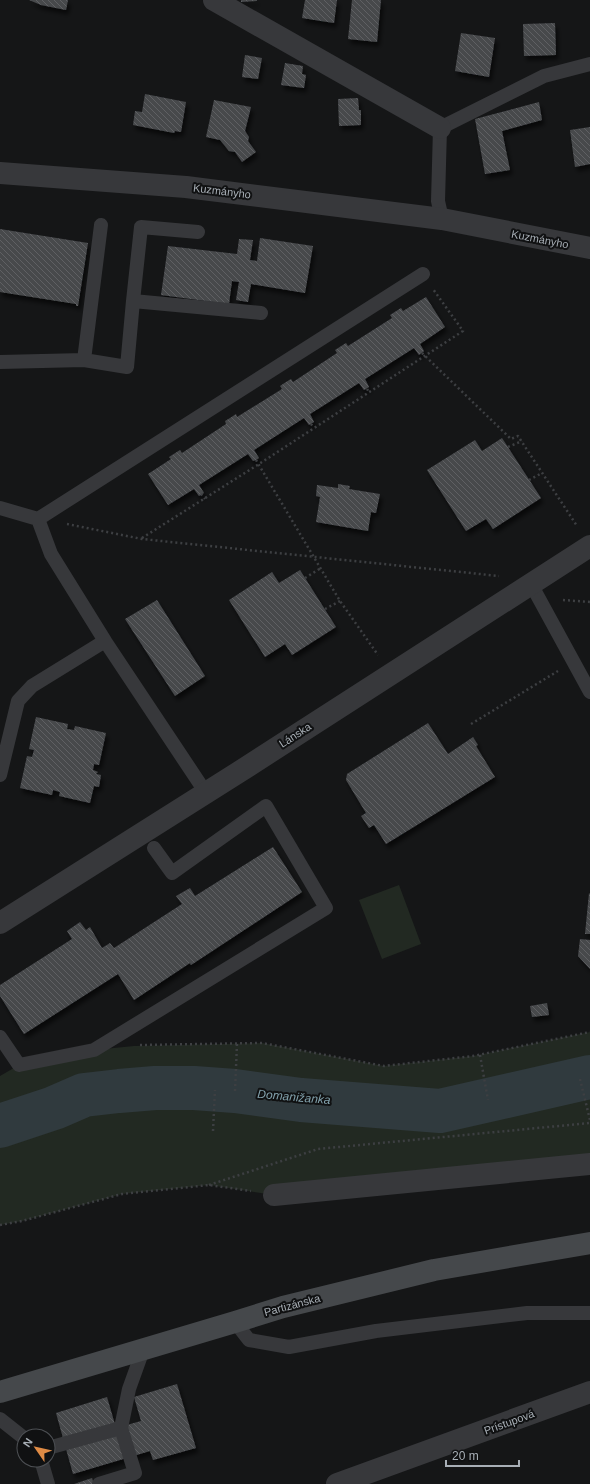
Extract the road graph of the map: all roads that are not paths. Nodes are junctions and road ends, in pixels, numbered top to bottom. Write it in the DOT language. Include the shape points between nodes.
graph roads {
  1 [pos="214,0"];
  2 [pos="590,64"];
  3 [pos="440,128"];
  4 [pos="0,173"];
  5 [pos="442,219"];
  6 [pos="101,225"];
  7 [pos="198,232"];
  8 [pos="590,248"];
  9 [pos="423,274"];
  10 [pos="132,301"];
  11 [pos="261,313"];
  12 [pos="84,360"];
  13 [pos="0,362"];
  14 [pos="0,508"];
  15 [pos="38,519"];
  16 [pos="584,537"];
  17 [pos="531,584"];
  18 [pos="105,641"];
  19 [pos="590,692"];
  20 [pos="0,775"];
  21 [pos="206,793"];
  22 [pos="154,848"];
  23 [pos="0,923"];
  24 [pos="0,1037"];
  25 [pos="590,1164"];
  26 [pos="274,1195"];
  27 [pos="590,1243"];
  28 [pos="590,1313"];
  29 [pos="235,1322"];
  30 [pos="143,1350"];
  31 [pos="590,1392"];
  32 [pos="2,1394"];
  33 [pos="0,1419"];
  34 [pos="121,1428"];
  35 [pos="16,1432"];
  36 [pos="56,1446"];
  37 [pos="43,1468"];
  38 [pos="48,1484"];
  39 [pos="99,1484"];
  40 [pos="337,1484"];
  1 -- 3 [label="street"];
  2 -- 3 [label="lane" via="544,76"];
  3 -- 5 [label="lane" via="438,201"];
  4 -- 5 [label="street, Kuzmányho" via="186,186"];
  5 -- 8 [label="street, Kuzmányho"];
  6 -- 12 [label="lane"];
  7 -- 10 [label="lane" via="141,227"];
  9 -- 15 [label="lane"];
  10 -- 11 [label="lane"];
  10 -- 12 [label="lane" via="127,367"];
  12 -- 13 [label="lane"];
  14 -- 15 [label="lane"];
  15 -- 18 [label="lane" via="52,554"];
  16 -- 17 [label="street, Lánska"];
  17 -- 19 [label="lane"];
  17 -- 21 [label="street, Lánska"];
  18 -- 20 [label="lane" via="32,686 18,702"];
  18 -- 21 [label="lane"];
  21 -- 23 [label="street, Lánska"];
  22 -- 24 [label="lane" via="172,873 266,806 326,908 94,1050 19,1065"];
  25 -- 26 [label="street"];
  27 -- 29 [label="main road, Partizánska" via="434,1270 283,1307"];
  28 -- 29 [label="lane" via="527,1313 391,1329 289,1347 249,1340"];
  29 -- 30 [label="main road, Partizánska"];
  30 -- 32 [label="main road, Partizánska" via="40,1380"];
  30 -- 34 [label="lane" via="129,1389"];
  31 -- 40 [label="street, Prístupová"];
  33 -- 35 [label="lane"];
  34 -- 36 [label="lane"];
  34 -- 39 [label="lane" via="135,1472"];
  37 -- 38 [label="lane"];
}
